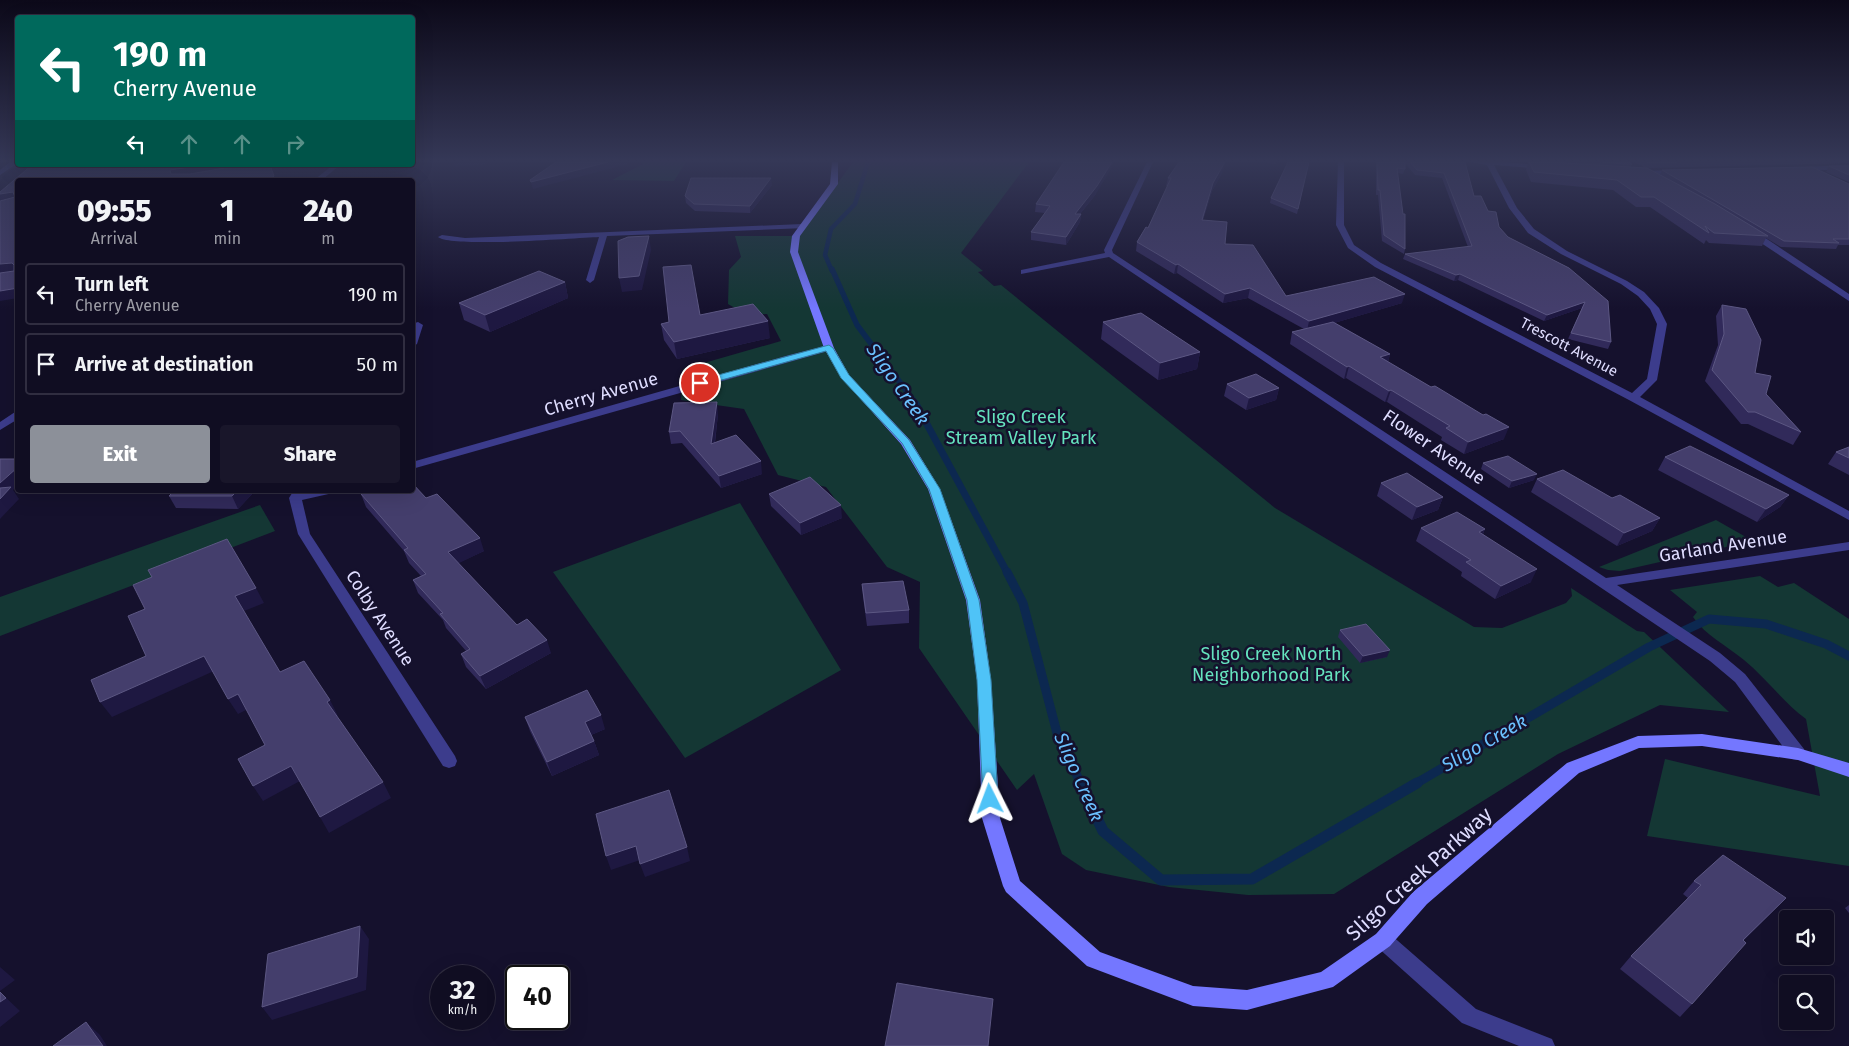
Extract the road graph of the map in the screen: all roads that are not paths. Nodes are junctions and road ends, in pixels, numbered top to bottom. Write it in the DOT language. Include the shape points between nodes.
graph roads {
  1 [pos="814,211"];
  2 [pos="1127,211"];
  3 [pos="1340,211"];
  4 [pos="1516,211"];
  5 [pos="802,226"];
  6 [pos="1747,230"];
  7 [pos="604,234"];
  8 [pos="442,238"];
  9 [pos="1110,254"];
  10 [pos="1024,272"];
  11 [pos="590,280"];
  12 [pos="1849,298"];
  13 [pos="418,325"];
  14 [pos="415,334"];
  15 [pos="829,348"];
  16 [pos="1632,398"];
  17 [pos="15,415"];
  18 [pos="0,427"];
  19 [pos="415,465"];
  20 [pos="297,494"];
  21 [pos="1849,516"];
  22 [pos="1849,546"];
  23 [pos="1602,583"];
  24 [pos="1798,754"];
  25 [pos="449,761"];
  26 [pos="1849,770"];
  27 [pos="1383,940"];
  28 [pos="1546,1046"];
  1 -- 5 [label="street, Sligo Creek Parkway"];
  2 -- 9 [label="street" via="1108,250"];
  3 -- 16 [label="street, Trescott Avenue" via="1340,225 1351,246 1378,265"];
  4 -- 16 [label="street" via="1532,232 1555,248 1622,281 1642,294 1660,315 1662,324 1652,380"];
  5 -- 7 [label="street"];
  5 -- 15 [label="street, Sligo Creek Parkway" via="796,236 794,252"];
  6 -- 12 [label="street"];
  7 -- 8 [label="street" via="465,240"];
  7 -- 11 [label="street"];
  9 -- 10 [label="street"];
  9 -- 23 [label="street, Flower Avenue"];
  13 -- 14 [label="street"];
  15 -- 19 [label="street, Cherry Avenue"];
  15 -- 27 [label="street, Sligo Creek Parkway" via="845,376 906,442 934,489 970,591 984,680 991,818 1012,886 1094,958 1193,996 1246,1000 1326,980"];
  16 -- 21 [label="street, Trescott Avenue"];
  17 -- 18 [label="street"];
  20 -- 25 [label="street, Colby Avenue" via="304,534"];
  22 -- 23 [label="street, Garland Avenue"];
  23 -- 24 [label="street, Flower Avenue" via="1715,657 1740,678"];
  24 -- 26 [label="street, Sligo Creek Parkway"];
  24 -- 27 [label="street, Sligo Creek Parkway" via="1702,740 1638,742 1573,768 1420,898"];
  27 -- 28 [label="street" via="1469,1016"];
}
